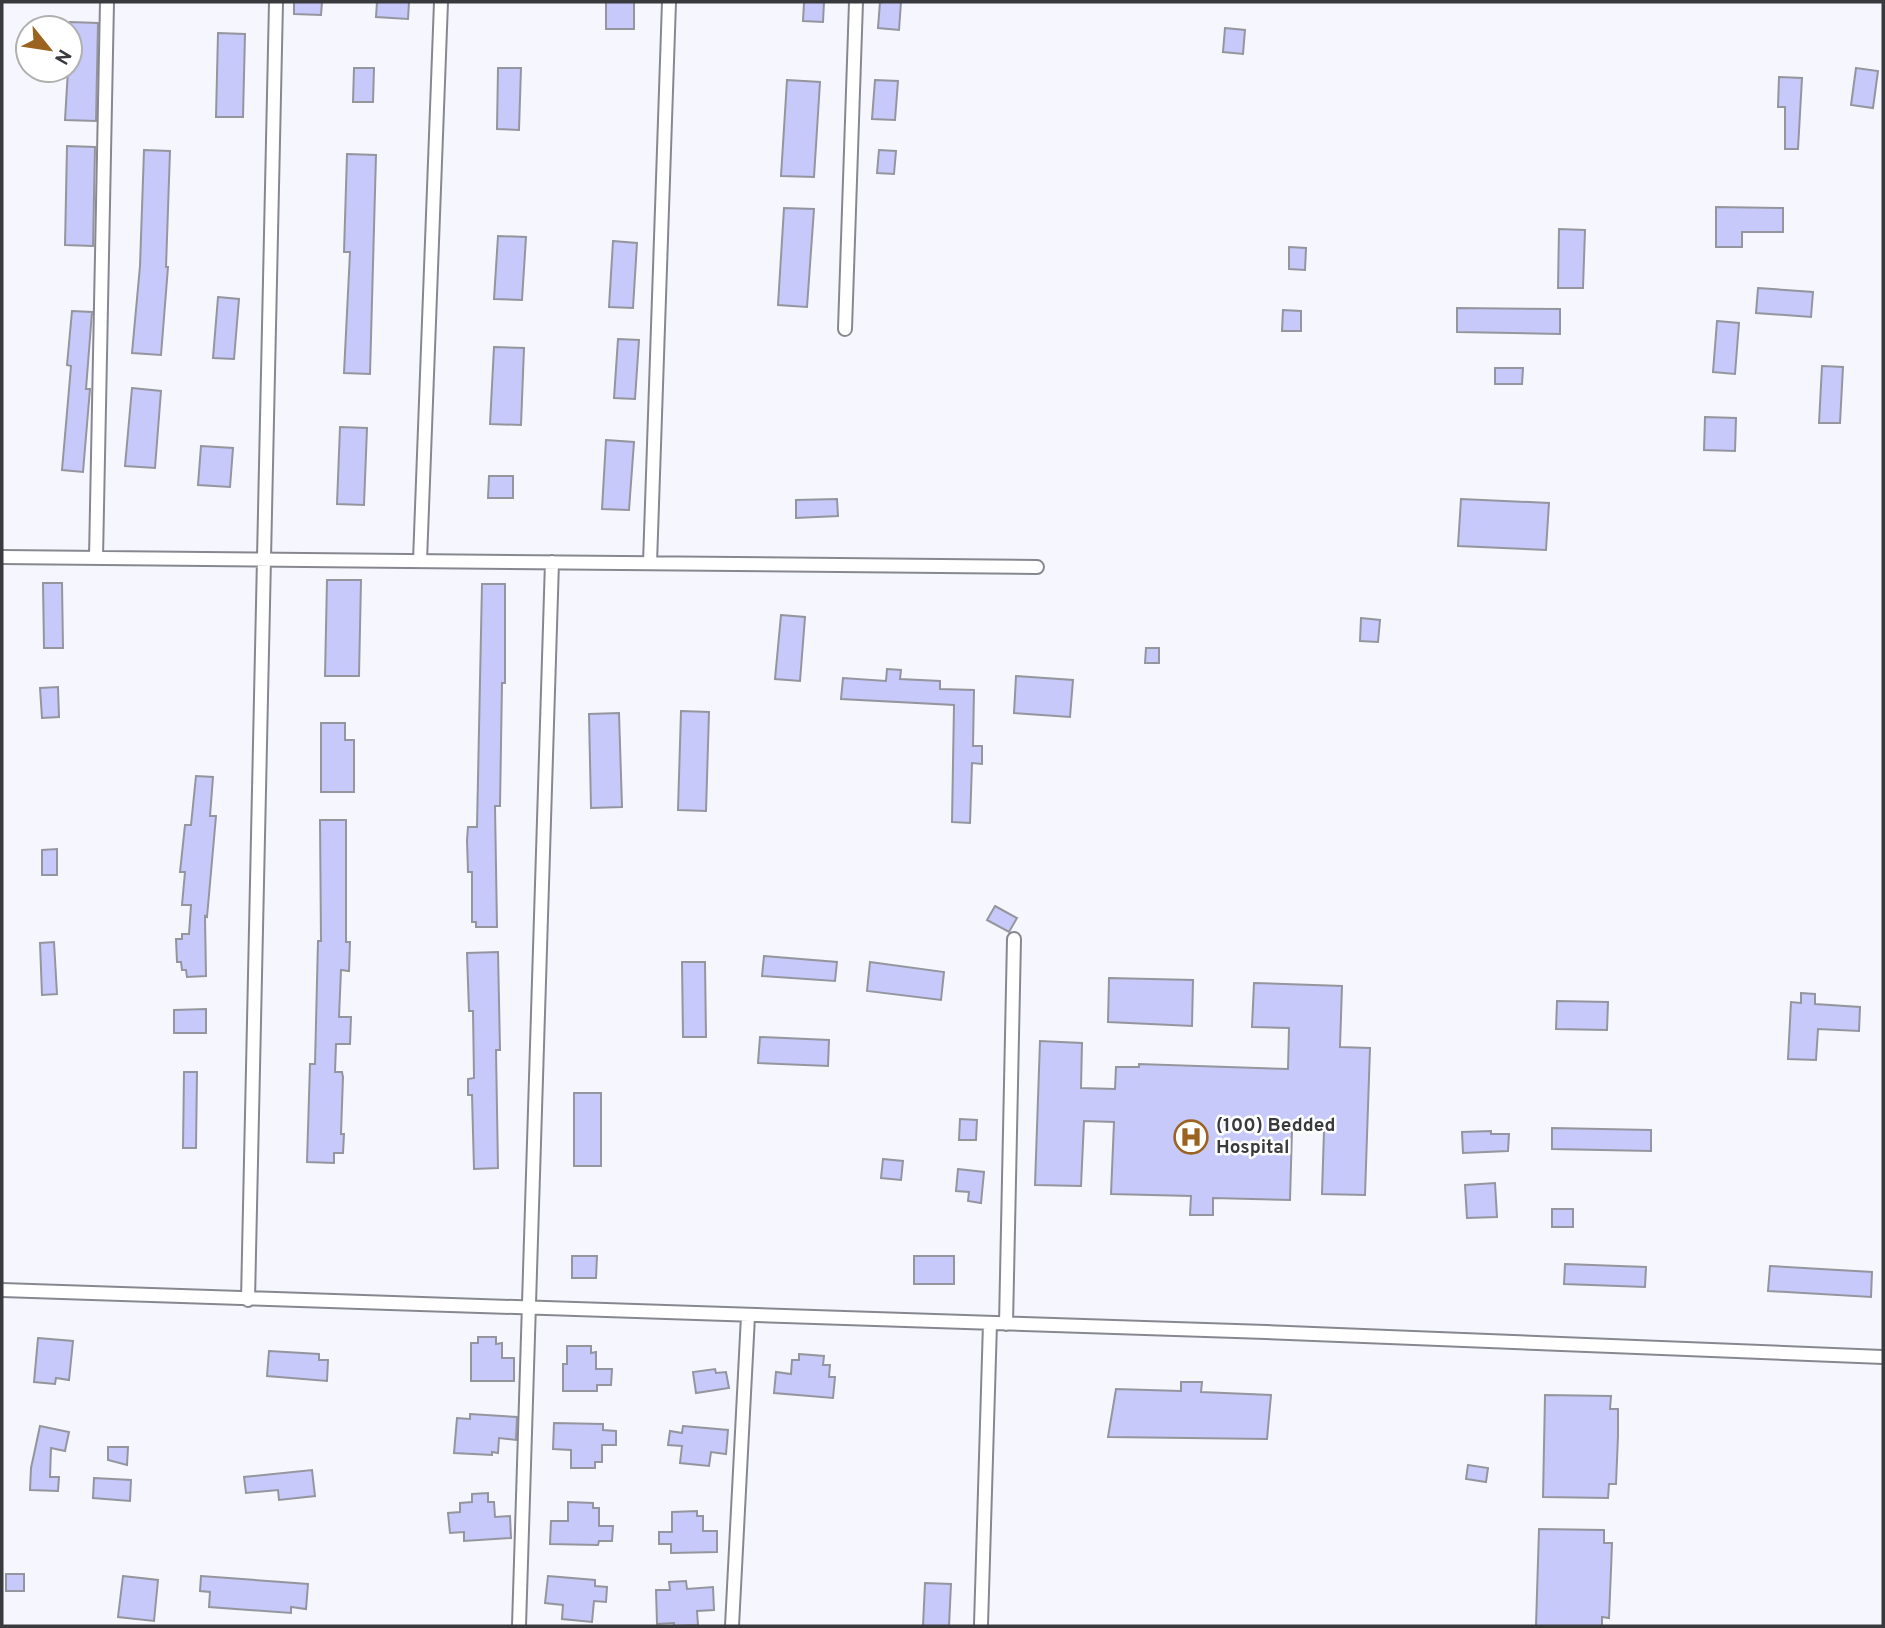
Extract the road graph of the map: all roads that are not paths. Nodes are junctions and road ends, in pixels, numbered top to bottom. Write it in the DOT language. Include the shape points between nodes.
graph roads {
  1 [pos="107,2"];
  2 [pos="276,2"];
  3 [pos="440,2"];
  4 [pos="669,2"];
  5 [pos="856,2"];
  6 [pos="845,329"];
  7 [pos="2,557"];
  8 [pos="96,558"];
  9 [pos="264,559"];
  10 [pos="420,561"];
  11 [pos="552,562"];
  12 [pos="650,564"];
  13 [pos="1037,567"];
  14 [pos="1014,939"];
  15 [pos="2,1290"];
  16 [pos="248,1300"];
  17 [pos="528,1309"];
  18 [pos="748,1316"];
  19 [pos="990,1323"];
  20 [pos="1006,1324"];
  21 [pos="1883,1357"];
  22 [pos="981,1625"];
  23 [pos="519,1626"];
  24 [pos="732,1626"];
  1 -- 8 [label="street"];
  2 -- 9 [label="street"];
  3 -- 10 [label="street"];
  4 -- 12 [label="street"];
  5 -- 6 [label="street"];
  7 -- 8 [label="street"];
  8 -- 9 [label="street"];
  9 -- 10 [label="street"];
  9 -- 16 [label="street"];
  10 -- 11 [label="street"];
  11 -- 12 [label="street"];
  11 -- 17 [label="street"];
  12 -- 13 [label="street"];
  14 -- 20 [label="street"];
  15 -- 16 [label="street"];
  16 -- 17 [label="street"];
  17 -- 18 [label="street"];
  17 -- 23 [label="street"];
  18 -- 19 [label="street"];
  18 -- 24 [label="street"];
  19 -- 20 [label="street"];
  19 -- 22 [label="street"];
  20 -- 21 [label="street"];
}
